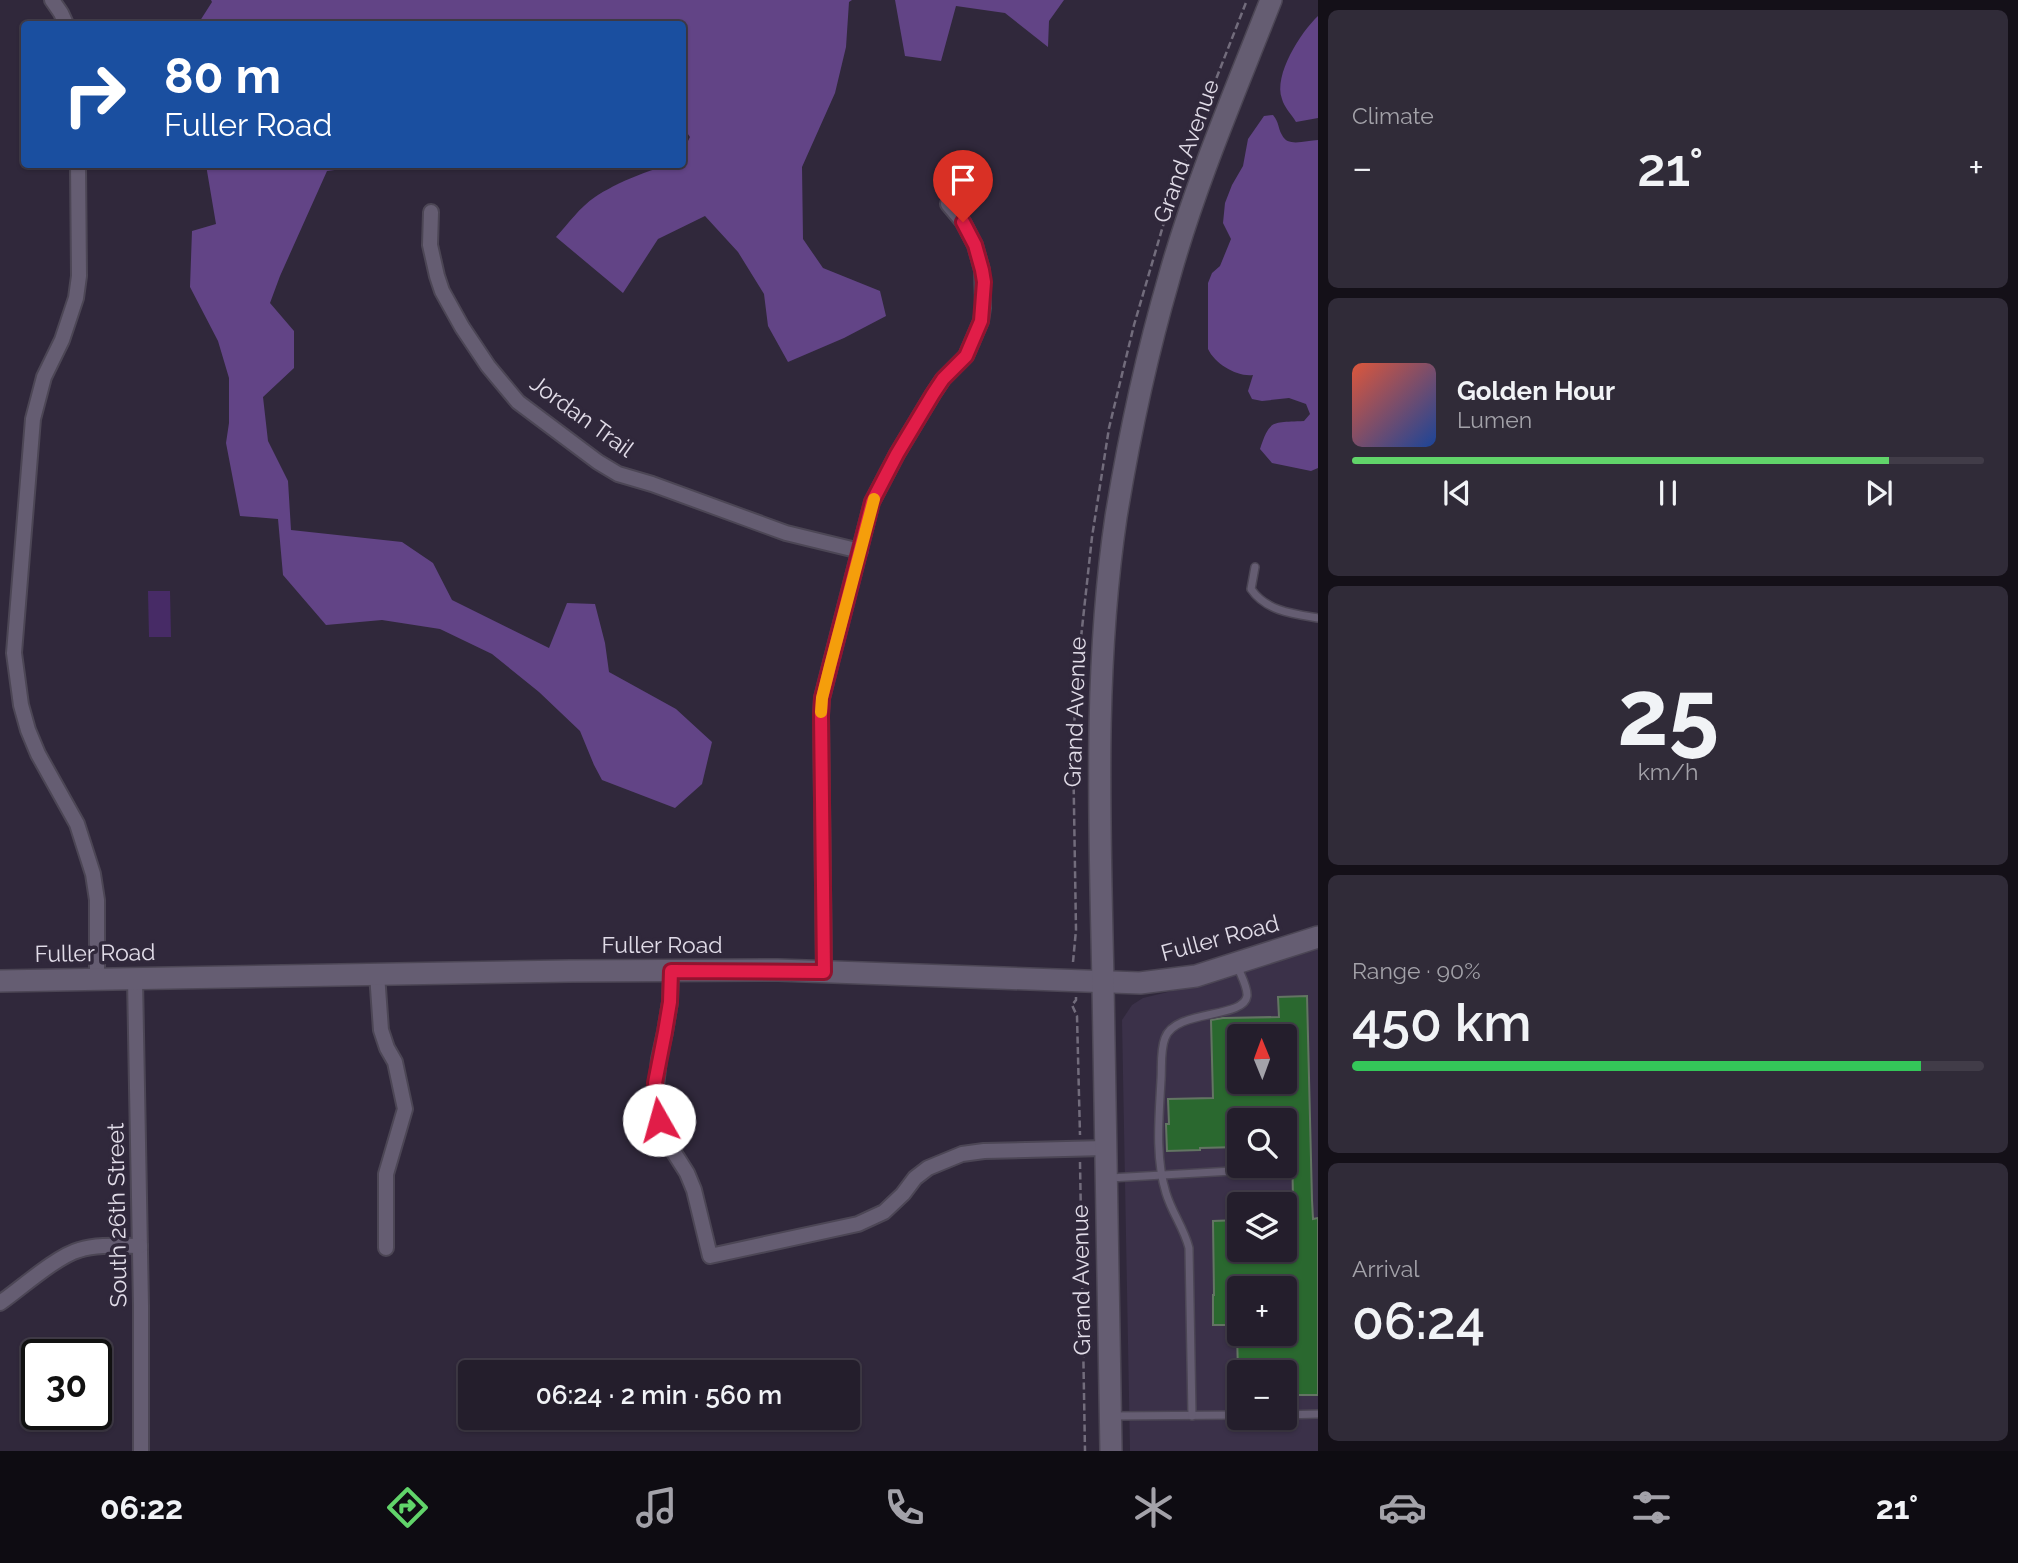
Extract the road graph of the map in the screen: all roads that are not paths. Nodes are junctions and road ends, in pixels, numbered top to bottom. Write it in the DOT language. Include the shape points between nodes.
graph roads {
  1 [pos="1271,0"];
  2 [pos="54,2"];
  3 [pos="64,21"];
  4 [pos="78,168"];
  5 [pos="948,204"];
  6 [pos="431,212"];
  7 [pos="860,551"];
  8 [pos="1255,567"];
  9 [pos="1318,618"];
  10 [pos="1318,937"];
  11 [pos="1237,964"];
  12 [pos="671,971"];
  13 [pos="824,972"];
  14 [pos="377,975"];
  15 [pos="97,979"];
  16 [pos="135,979"];
  17 [pos="0,981"];
  18 [pos="1103,982"];
  19 [pos="1105,1148"];
  20 [pos="1227,1171"];
  21 [pos="1161,1175"];
  22 [pos="1106,1178"];
  23 [pos="140,1246"];
  24 [pos="386,1248"];
  25 [pos="0,1303"];
  26 [pos="1318,1414"];
  27 [pos="1227,1415"];
  28 [pos="1297,1415"];
  29 [pos="1110,1416"];
  30 [pos="1192,1416"];
  31 [pos="141,1451"];
  32 [pos="1111,1451"];
  1 -- 18 [label="main road, Grand Avenue" via="1169,277 1123,475 1102,647 1099,716"];
  2 -- 3 [label="street"];
  4 -- 15 [label="street" via="79,276 76,298 44,377 33,419 14,653 28,730 77,824 93,874"];
  5 -- 7 [label="street" via="963,222 979,257 984,282 981,321 966,356 943,379 897,454 872,502"];
  6 -- 7 [label="street, Jordan Trail" via="430,245 442,291 488,366 518,402 618,474 786,533"];
  7 -- 13 [label="street" via="822,698"];
  8 -- 9 [label="lane" via="1251,589 1258,600 1292,614"];
  10 -- 11 [label="main road, Fuller Road"];
  11 -- 18 [label="main road, Fuller Road" via="1171,980"];
  11 -- 21 [label="lane" via="1247,994 1244,1004 1184,1022 1166,1034 1159,1119"];
  12 -- 13 [label="main road, Fuller Road"];
  12 -- 14 [label="main road, Fuller Road"];
  12 -- 19 [label="street" via="655,1096 668,1143 694,1190 710,1256 858,1224 884,1212 928,1168 962,1154"];
  13 -- 18 [label="main road, Fuller Road"];
  14 -- 16 [label="main road, Fuller Road"];
  14 -- 24 [label="street" via="381,1030 396,1062 405,1109 386,1174"];
  15 -- 16 [label="main road, Fuller Road"];
  15 -- 17 [label="main road, Fuller Road"];
  16 -- 23 [label="street, South 26th Street"];
  18 -- 19 [label="main road, Grand Avenue"];
  19 -- 22 [label="main road, Grand Avenue"];
  20 -- 21 [label="lane"];
  21 -- 22 [label="lane"];
  21 -- 30 [label="lane" via="1189,1248"];
  22 -- 29 [label="main road, Grand Avenue"];
  23 -- 25 [label="street" via="99,1246 66,1255"];
  23 -- 31 [label="street, South 26th Street"];
  26 -- 28 [label="lane"];
  27 -- 30 [label="lane"];
  29 -- 30 [label="lane"];
  29 -- 32 [label="main road, Grand Avenue"];
}
